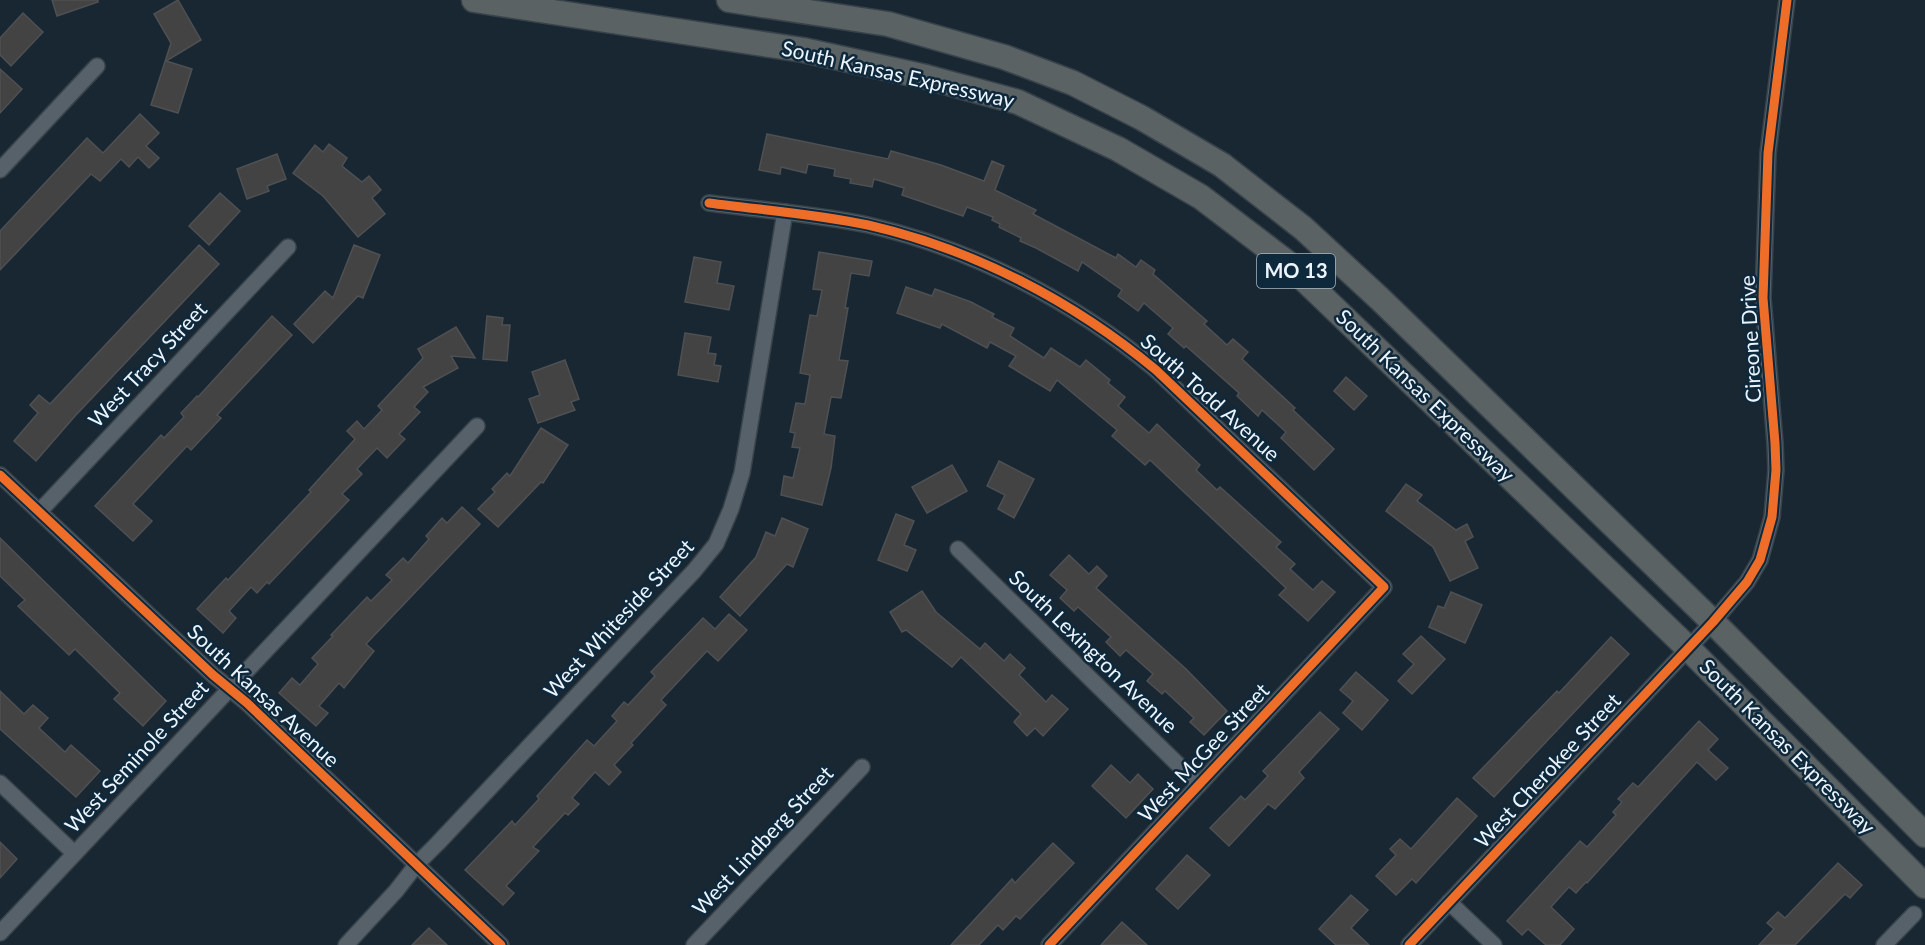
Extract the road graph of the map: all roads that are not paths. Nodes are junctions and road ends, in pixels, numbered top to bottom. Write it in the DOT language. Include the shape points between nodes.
graph roads {
  1 [pos="474,0"];
  2 [pos="729,0"];
  3 [pos="1787,0"];
  4 [pos="97,66"];
  5 [pos="0,170"];
  6 [pos="709,203"];
  7 [pos="785,212"];
  8 [pos="288,247"];
  9 [pos="477,426"];
  10 [pos="0,475"];
  11 [pos="39,512"];
  12 [pos="958,549"];
  13 [pos="1384,587"];
  14 [pos="1713,622"];
  15 [pos="1688,648"];
  16 [pos="230,690"];
  17 [pos="862,767"];
  18 [pos="0,783"];
  19 [pos="1199,784"];
  20 [pos="1925,835"];
  21 [pos="74,854"];
  22 [pos="417,864"];
  23 [pos="1925,886"];
  24 [pos="1449,902"];
  25 [pos="1914,914"];
  26 [pos="0,933"];
  27 [pos="346,945"];
  28 [pos="501,945"];
  29 [pos="694,945"];
  30 [pos="1049,945"];
  31 [pos="1409,945"];
  32 [pos="1494,945"];
  33 [pos="1884,945"];
  1 -- 15 [label="main road, South Kansas Expressway / MO 13" via="803,50 926,77 1018,102 1118,149 1201,197 1285,261"];
  2 -- 14 [label="main road, South Kansas Expressway / MO 13" via="888,24 1004,57 1072,82 1222,165 1303,228 1380,299"];
  3 -- 14 [label="street, Cireone Drive" via="1768,153 1764,287 1776,470 1772,517 1760,560"];
  4 -- 5 [label="street"];
  6 -- 7 [label="street, South Todd Avenue"];
  7 -- 13 [label="street, South Todd Avenue" via="868,225 941,247 1008,275 1096,325 1125,344 1186,396"];
  7 -- 22 [label="street, West Whiteside Street" via="742,473 716,544"];
  8 -- 11 [label="street, West Tracy Street"];
  9 -- 16 [label="street, West Seminole Street"];
  10 -- 11 [label="street, South Kansas Avenue"];
  11 -- 16 [label="street, South Kansas Avenue"];
  12 -- 19 [label="street, South Lexington Avenue"];
  13 -- 19 [label="street, West McGee Street"];
  14 -- 15 [label="street, West Cherokee Street"];
  14 -- 20 [label="main road, South Kansas Expressway / MO 13"];
  15 -- 23 [label="main road, South Kansas Expressway / MO 13"];
  15 -- 24 [label="street, West Cherokee Street"];
  16 -- 21 [label="street, West Seminole Street"];
  16 -- 22 [label="street, South Kansas Avenue"];
  17 -- 29 [label="street, West Lindberg Street"];
  18 -- 21 [label="street"];
  19 -- 30 [label="street, West McGee Street"];
  21 -- 26 [label="street, West Seminole Street"];
  22 -- 27 [label="street, West Whiteside Street"];
  22 -- 28 [label="street, South Kansas Avenue"];
  24 -- 31 [label="street, West Cherokee Street"];
  24 -- 32 [label="street"];
  25 -- 33 [label="street"];
}
